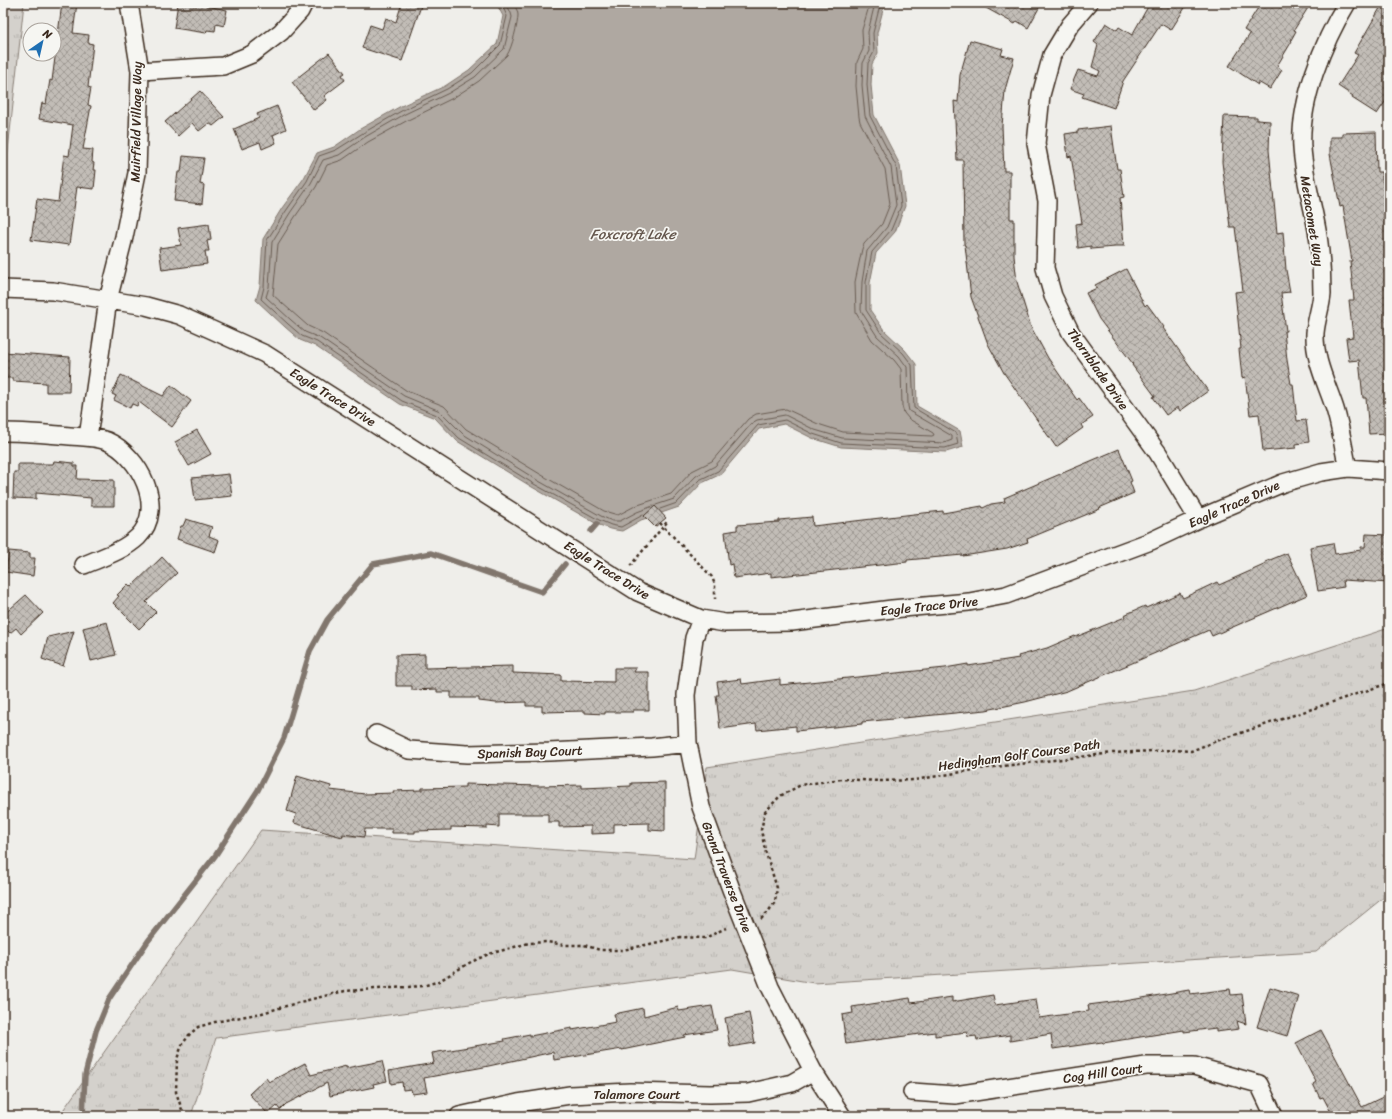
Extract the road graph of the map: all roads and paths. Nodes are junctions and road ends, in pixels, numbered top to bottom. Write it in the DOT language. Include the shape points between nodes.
graph roads {
  1 [pos="129,3"];
  2 [pos="304,3"];
  3 [pos="1090,3"];
  4 [pos="1347,3"];
  5 [pos="140,71"];
  6 [pos="3,289"];
  7 [pos="108,305"];
  8 [pos="3,432"];
  9 [pos="88,437"];
  10 [pos="1348,468"];
  11 [pos="1389,471"];
  12 [pos="1198,519"];
  13 [pos="667,522"];
  14 [pos="660,523"];
  15 [pos="663,526"];
  16 [pos="84,565"];
  17 [pos="630,566"];
  18 [pos="715,599"];
  19 [pos="701,619"];
  20 [pos="1389,683"];
  21 [pos="376,734"];
  22 [pos="688,743"];
  23 [pos="761,919"];
  24 [pos="726,928"];
  25 [pos="813,1071"];
  26 [pos="912,1092"];
  27 [pos="184,1116"];
  28 [pos="459,1116"];
  29 [pos="842,1116"];
  30 [pos="1274,1116"];
  1 -- 5 [label="street, Muirfield Village Way"];
  2 -- 5 [label="street" via="281,32 252,54 223,66"];
  3 -- 12 [label="street, Thornblade Drive" via="1070,25 1052,55 1041,95 1036,144 1047,201 1046,268 1053,296 1071,333 1158,453"];
  4 -- 10 [label="street, Metacomet Way" via="1322,52 1310,85 1301,147 1319,243 1322,295 1315,333 1317,355 1335,410"];
  5 -- 7 [label="street, Muirfield Village Way" via="137,173"];
  6 -- 7 [label="street, Eagle Trace Drive" via="53,291"];
  7 -- 9 [label="street, Muirfield Village Way"];
  7 -- 19 [label="street, Eagle Trace Drive" via="146,306 179,315 265,354 638,592"];
  8 -- 9 [label="street"];
  9 -- 16 [label="street" via="106,441 135,464 146,483 150,503 148,521 138,536 119,550"];
  10 -- 11 [label="street, Eagle Trace Drive"];
  10 -- 12 [label="street, Eagle Trace Drive" via="1321,472 1283,483"];
  12 -- 19 [label="street, Eagle Trace Drive" via="1151,542 1006,595 969,602 792,622 725,623"];
  13 -- 15 [label="path"];
  14 -- 15 [label="path"];
  15 -- 17 [label="path"];
  15 -- 18 [label="path" via="712,577"];
  19 -- 22 [label="street, Grand Traverse Drive" via="694,638 686,695"];
  20 -- 23 [label="path, Hedingham Golf Course Path" via="1191,751 1113,753 986,768 915,780 841,779 801,785 780,796 765,812 761,830 776,888 775,902"];
  21 -- 22 [label="street, Spanish Bay Court" via="409,750 467,754 644,748"];
  22 -- 25 [label="street, Grand Traverse Drive" via="701,807 731,890 770,987"];
  24 -- 27 [label="path" via="705,938 681,937 623,950 600,950 584,945 564,946 547,942 529,943 489,954 439,981 423,986 345,991 198,1027 182,1045 176,1059 176,1092"];
  25 -- 28 [label="street, Talamore Court" via="792,1083 748,1093 630,1092 570,1095"];
  25 -- 29 [label="street, Grand Traverse Drive"];
  26 -- 30 [label="street, Cog Hill Court" via="955,1094 1146,1066 1194,1066 1259,1084"];
}
